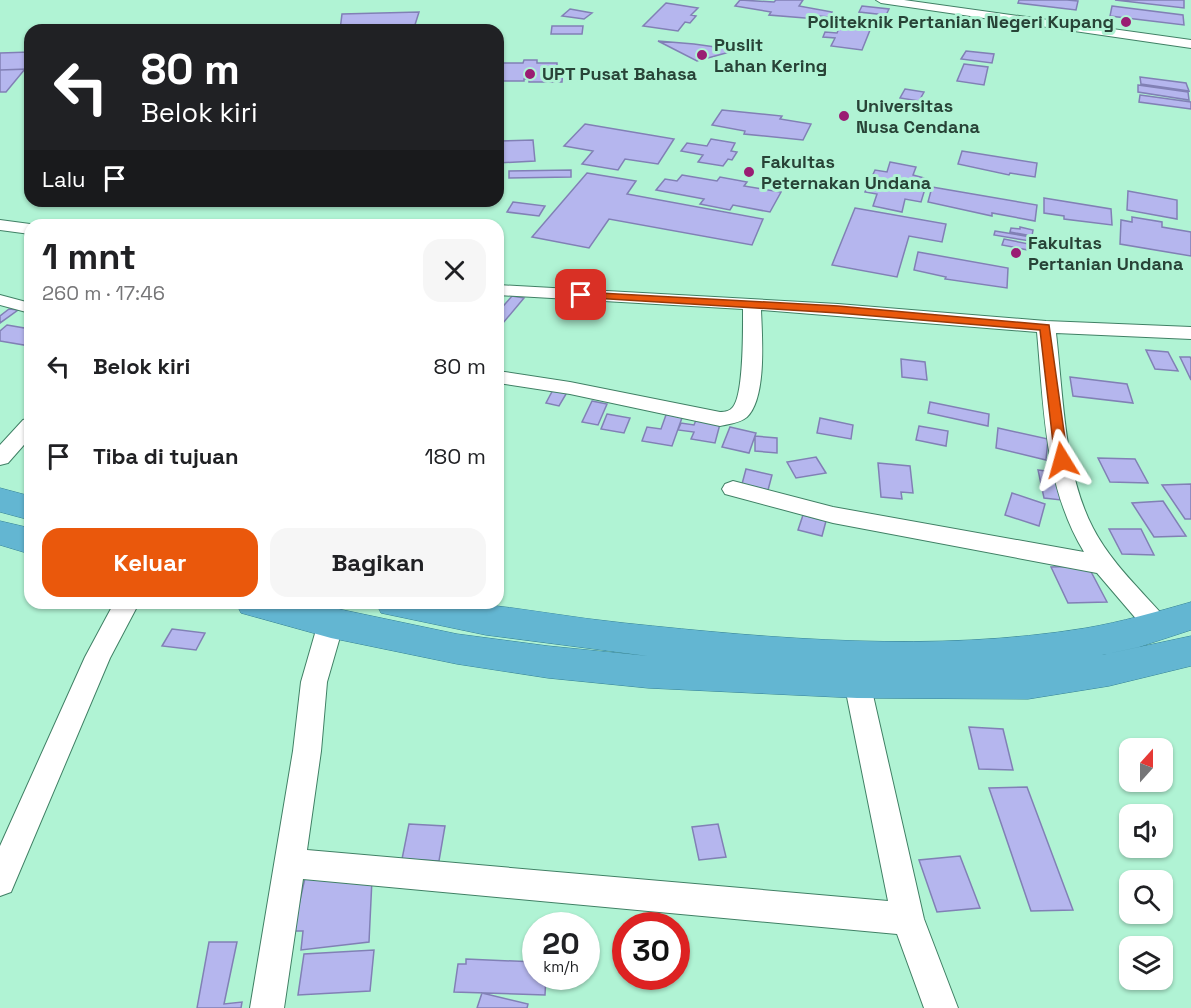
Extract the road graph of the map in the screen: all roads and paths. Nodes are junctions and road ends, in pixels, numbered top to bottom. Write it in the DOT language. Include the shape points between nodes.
graph roads {
  1 [pos="881,0"];
  2 [pos="1191,45"];
  3 [pos="0,225"];
  4 [pos="24,228"];
  5 [pos="504,290"];
  6 [pos="0,300"];
  7 [pos="752,305"];
  8 [pos="24,306"];
  9 [pos="1046,327"];
  10 [pos="1191,333"];
  11 [pos="504,377"];
  12 [pos="24,432"];
  13 [pos="0,458"];
  14 [pos="733,489"];
  15 [pos="0,500"];
  16 [pos="23,532"];
  17 [pos="1104,565"];
  18 [pos="124,609"];
  19 [pos="277,609"];
  20 [pos="427,609"];
  21 [pos="1175,622"];
  22 [pos="331,623"];
  23 [pos="1191,651"];
  24 [pos="857,682"];
  25 [pos="10,836"];
  26 [pos="288,863"];
  27 [pos="0,881"];
  28 [pos="908,919"];
  29 [pos="267,1008"];
  30 [pos="941,1008"];
  1 -- 2 [label="street"];
  3 -- 4 [label="street"];
  5 -- 7 [label="street"];
  6 -- 8 [label="street"];
  7 -- 9 [label="street"];
  7 -- 11 [label="street" via="748,397 740,413 730,418"];
  9 -- 10 [label="street"];
  9 -- 17 [label="street" via="1059,449 1068,492 1081,528"];
  12 -- 13 [label="street"];
  14 -- 17 [label="street" via="832,515"];
  15 -- 16 [label="highway"];
  17 -- 21 [label="street"];
  18 -- 25 [label="street"];
  19 -- 22 [label="highway"];
  20 -- 21 [label="highway" via="525,627 661,644 920,656 1010,653 1084,644"];
  22 -- 24 [label="highway" via="457,649 548,662 648,672"];
  22 -- 26 [label="street" via="314,682"];
  23 -- 24 [label="highway" via="1028,683"];
  24 -- 28 [label="street"];
  25 -- 27 [label="street"];
  26 -- 28 [label="street"];
  26 -- 29 [label="street"];
  28 -- 30 [label="street"];
}
